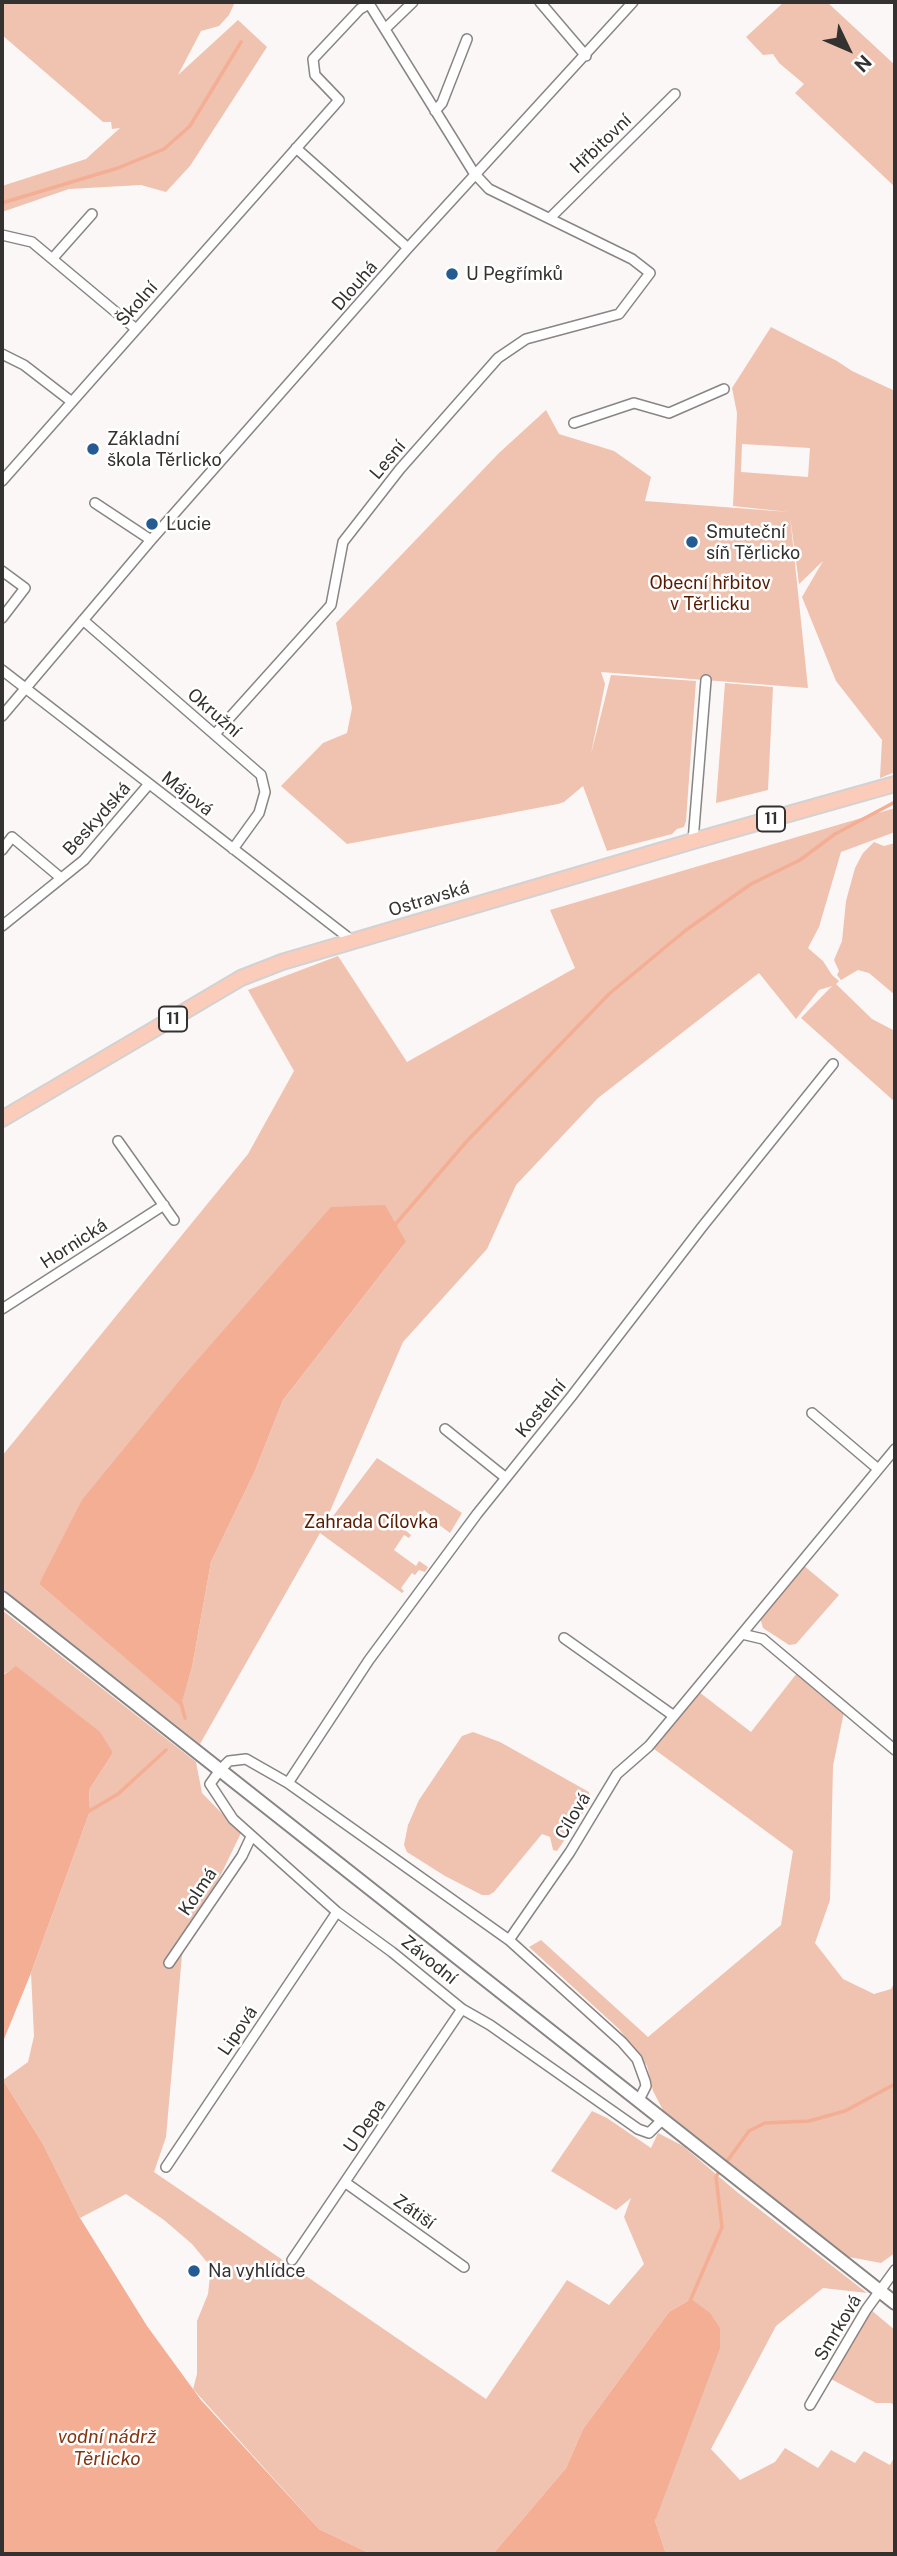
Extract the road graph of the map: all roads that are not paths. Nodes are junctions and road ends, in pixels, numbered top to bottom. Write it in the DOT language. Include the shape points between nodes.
graph roads {
  1 [pos="413,2"];
  2 [pos="540,2"];
  3 [pos="633,2"];
  4 [pos="369,3"];
  5 [pos="384,29"];
  6 [pos="467,39"];
  7 [pos="586,55"];
  8 [pos="675,94"];
  9 [pos="435,111"];
  10 [pos="296,148"];
  11 [pos="474,173"];
  12 [pos="92,214"];
  13 [pos="551,217"];
  14 [pos="2,235"];
  15 [pos="408,248"];
  16 [pos="53,258"];
  17 [pos="136,329"];
  18 [pos="2,354"];
  19 [pos="724,389"];
  20 [pos="72,402"];
  21 [pos="574,423"];
  22 [pos="2,481"];
  23 [pos="95,503"];
  24 [pos="151,540"];
  25 [pos="2,570"];
  26 [pos="2,618"];
  27 [pos="83,620"];
  28 [pos="2,670"];
  29 [pos="706,680"];
  30 [pos="25,688"];
  31 [pos="2,716"];
  32 [pos="215,734"];
  33 [pos="149,784"];
  34 [pos="895,784"];
  35 [pos="693,841"];
  36 [pos="233,849"];
  37 [pos="2,850"];
  38 [pos="61,878"];
  39 [pos="2,926"];
  40 [pos="354,942"];
  41 [pos="833,1064"];
  42 [pos="2,1119"];
  43 [pos="118,1141"];
  44 [pos="164,1205"];
  45 [pos="174,1220"];
  46 [pos="2,1309"];
  47 [pos="812,1413"];
  48 [pos="445,1429"];
  49 [pos="895,1449"];
  50 [pos="878,1469"];
  51 [pos="506,1478"];
  52 [pos="2,1598"];
  53 [pos="742,1634"];
  54 [pos="564,1638"];
  55 [pos="674,1716"];
  56 [pos="895,1750"];
  57 [pos="220,1770"];
  58 [pos="288,1783"];
  59 [pos="251,1837"];
  60 [pos="337,1912"];
  61 [pos="509,1940"];
  62 [pos="169,1963"];
  63 [pos="463,2009"];
  64 [pos="639,2100"];
  65 [pos="663,2119"];
  66 [pos="166,2167"];
  67 [pos="346,2183"];
  68 [pos="292,2260"];
  69 [pos="464,2267"];
  70 [pos="895,2270"];
  71 [pos="879,2290"];
  72 [pos="895,2303"];
  73 [pos="810,2405"];
  1 -- 5 [label="street"];
  2 -- 7 [label="street"];
  3 -- 7 [label="street, Dlouhá"];
  4 -- 5 [label="street"];
  4 -- 10 [label="street, Školní" via="313,59 315,75 339,100"];
  5 -- 9 [label="street"];
  6 -- 9 [label="street"];
  7 -- 11 [label="street, Dlouhá"];
  8 -- 13 [label="street, Hřbitovní"];
  9 -- 11 [label="street"];
  10 -- 15 [label="street"];
  10 -- 17 [label="street, Školní"];
  11 -- 13 [label="street" via="489,189"];
  11 -- 15 [label="street, Dlouhá"];
  12 -- 16 [label="street"];
  13 -- 32 [label="street, Lesní" via="632,258 650,273 619,314 526,339 498,358 343,542 331,605"];
  14 -- 16 [label="street" via="32,242"];
  15 -- 24 [label="street, Dlouhá"];
  16 -- 17 [label="street"];
  17 -- 20 [label="street, Školní"];
  18 -- 20 [label="street"];
  19 -- 21 [label="street" via="669,413 634,403"];
  20 -- 22 [label="street, Školní"];
  23 -- 24 [label="street"];
  24 -- 27 [label="street, Dlouhá"];
  25 -- 26 [label="street" via="25,588"];
  27 -- 30 [label="street, Dlouhá"];
  27 -- 32 [label="street, Okružní"];
  28 -- 30 [label="street, Májová"];
  29 -- 35 [label="street"];
  30 -- 31 [label="street, Dlouhá"];
  30 -- 33 [label="street, Májová"];
  32 -- 36 [label="street, Okružní" via="261,775 265,792 259,813"];
  33 -- 36 [label="street, Májová"];
  33 -- 38 [label="street, Beskydská" via="84,860"];
  34 -- 35 [label="main road, Ostravská / 11"];
  35 -- 40 [label="main road, Ostravská / 11"];
  36 -- 40 [label="street, Májová"];
  37 -- 38 [label="street" via="12,837"];
  38 -- 39 [label="street, Beskydská"];
  40 -- 42 [label="main road, Ostravská / 11" via="242,978"];
  41 -- 51 [label="street, Kostelní"];
  43 -- 44 [label="street"];
  44 -- 45 [label="street"];
  44 -- 46 [label="street, Hornická"];
  47 -- 50 [label="street"];
  48 -- 51 [label="street"];
  49 -- 50 [label="street, Cílová"];
  50 -- 53 [label="street, Cílová"];
  51 -- 58 [label="street, Kostelní" via="369,1660"];
  52 -- 57 [label="main road, Závodní"];
  53 -- 55 [label="street, Cílová"];
  53 -- 56 [label="street" via="763,1639"];
  54 -- 55 [label="street"];
  55 -- 61 [label="street, Cílová" via="617,1774"];
  57 -- 58 [label="street" via="229,1761 246,1759"];
  57 -- 59 [label="street, Závodní" via="210,1784"];
  57 -- 64 [label="main road, Závodní"];
  58 -- 61 [label="street"];
  59 -- 60 [label="street, Závodní"];
  59 -- 62 [label="street, Kolmá"];
  60 -- 63 [label="street, Závodní"];
  60 -- 66 [label="street, Lipová"];
  61 -- 64 [label="street" via="637,2059 646,2086"];
  63 -- 65 [label="street, Závodní" via="638,2129 649,2133"];
  63 -- 67 [label="street, U Depa"];
  64 -- 65 [label="main road, Závodní"];
  65 -- 71 [label="main road, Závodní"];
  67 -- 68 [label="street, U Depa"];
  67 -- 69 [label="street, Zátiší"];
  70 -- 71 [label="street, Smrková"];
  71 -- 72 [label="main road, Závodní"];
  71 -- 73 [label="street, Smrková"];
}
